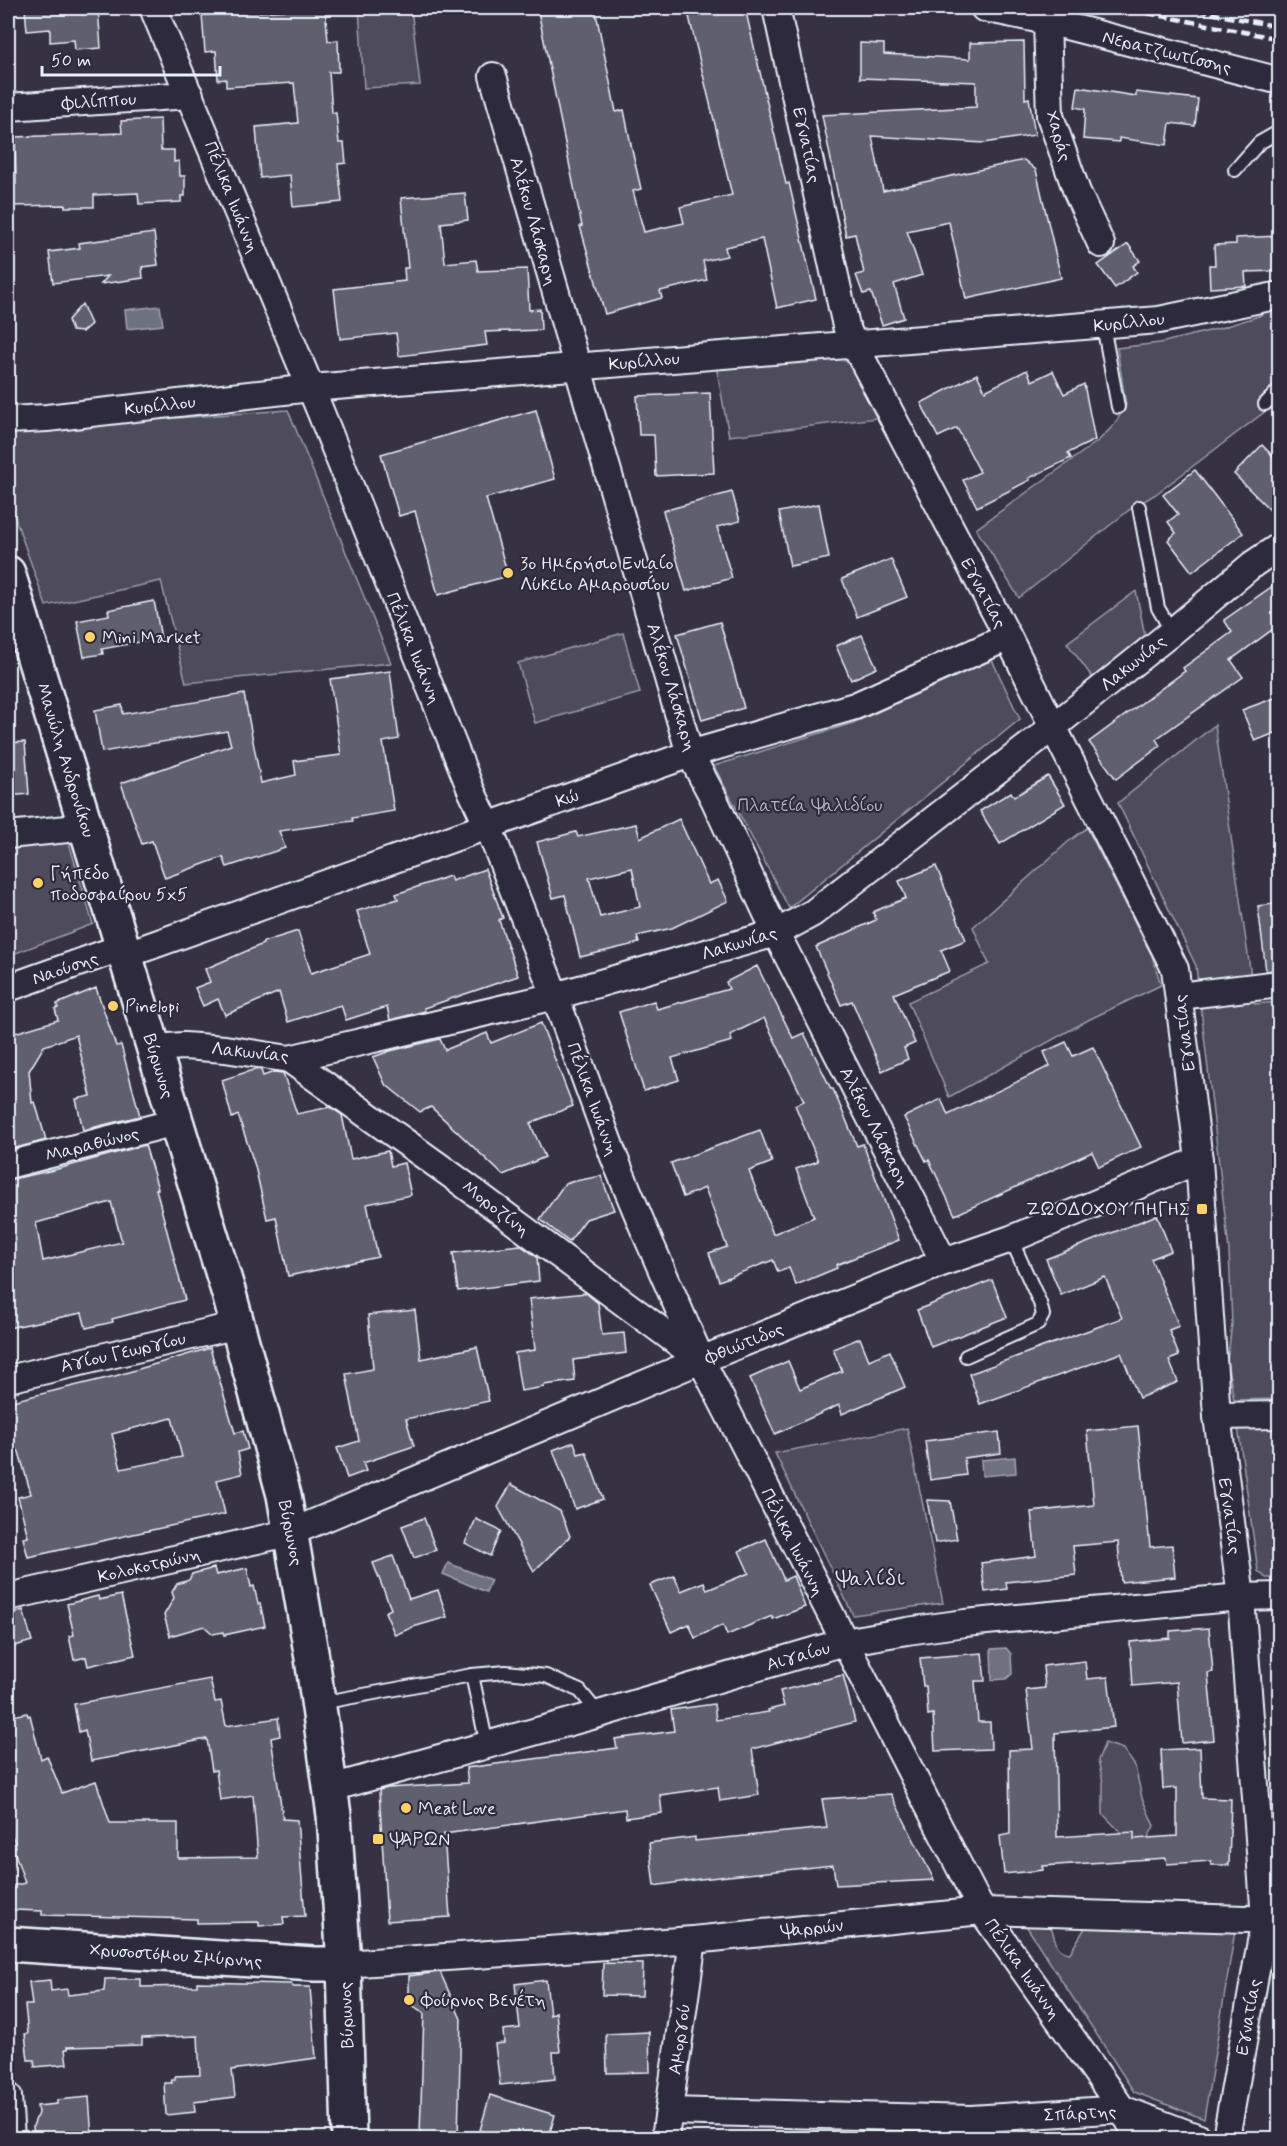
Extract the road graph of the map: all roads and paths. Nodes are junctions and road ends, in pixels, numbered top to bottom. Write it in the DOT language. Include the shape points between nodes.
graph roads {
  1 [pos="153,8"];
  2 [pos="776,8"];
  3 [pos="984,8"];
  4 [pos="1047,21"];
  5 [pos="493,76"];
  6 [pos="1280,81"];
  7 [pos="190,95"];
  8 [pos="8,107"];
  9 [pos="1280,131"];
  10 [pos="1234,170"];
  11 [pos="1101,244"];
  12 [pos="1280,295"];
  13 [pos="1103,325"];
  14 [pos="853,343"];
  15 [pos="577,366"];
  16 [pos="311,388"];
  17 [pos="1280,389"];
  18 [pos="1265,404"];
  19 [pos="1118,408"];
  20 [pos="8,420"];
  21 [pos="1139,507"];
  22 [pos="1280,546"];
  23 [pos="8,573"];
  24 [pos="1172,632"];
  25 [pos="1008,637"];
  26 [pos="1053,727"];
  27 [pos="690,754"];
  28 [pos="488,826"];
  29 [pos="87,827"];
  30 [pos="8,835"];
  31 [pos="776,933"];
  32 [pos="124,951"];
  33 [pos="1280,984"];
  34 [pos="8,988"];
  35 [pos="555,996"];
  36 [pos="1179,996"];
  37 [pos="153,1048"];
  38 [pos="289,1059"];
  39 [pos="176,1122"];
  40 [pos="1199,1160"];
  41 [pos="8,1165"];
  42 [pos="1011,1239"];
  43 [pos="944,1262"];
  44 [pos="238,1325"];
  45 [pos="966,1356"];
  46 [pos="701,1360"];
  47 [pos="8,1379"];
  48 [pos="1280,1415"];
  49 [pos="1216,1416"];
  50 [pos="292,1532"];
  51 [pos="1280,1596"];
  52 [pos="1241,1597"];
  53 [pos="8,1598"];
  54 [pos="844,1642"];
  55 [pos="472,1675"];
  56 [pos="318,1703"];
  57 [pos="599,1714"];
  58 [pos="488,1745"];
  59 [pos="331,1788"];
  60 [pos="982,1911"];
  61 [pos="1272,1920"];
  62 [pos="693,1940"];
  63 [pos="8,1944"];
  64 [pos="344,1964"];
  65 [pos="8,2097"];
  66 [pos="1122,2109"];
  67 [pos="669,2111"];
  68 [pos="11,2139"];
  69 [pos="349,2139"];
  70 [pos="665,2139"];
  71 [pos="1139,2139"];
  72 [pos="1199,2139"];
  73 [pos="1226,2139"];
  1 -- 7 [label="street, Πέλικα Ιωάννη"];
  2 -- 14 [label="street, Εγνατίας" via="846,326"];
  3 -- 4 [label="street, Νερατζιωτίσσης"];
  4 -- 6 [label="street, Νερατζιωτίσσης"];
  4 -- 11 [label="street, Χαράς" via="1050,117"];
  5 -- 15 [label="street, Αλέκου Λάσκαρη"];
  7 -- 8 [label="street, Φιλίππου"];
  7 -- 16 [label="street, Πέλικα Ιωάννη"];
  9 -- 10 [label="lane" via="1259,143"];
  12 -- 13 [label="street, Κυρίλλου" via="1181,316"];
  13 -- 14 [label="street, Κυρίλλου"];
  13 -- 19 [label="lane"];
  14 -- 15 [label="street, Κυρίλλου"];
  14 -- 25 [label="street, Εγνατίας"];
  15 -- 16 [label="street, Κυρίλλου"];
  15 -- 27 [label="street, Αλέκου Λάσκαρη"];
  16 -- 20 [label="street, Κυρίλλου"];
  16 -- 28 [label="street, Πέλικα Ιωάννη"];
  17 -- 18 [label="lane"];
  21 -- 24 [label="lane" via="1158,608"];
  22 -- 24 [label="street, Λακωνίας"];
  23 -- 29 [label="street, Μανώλη Ανδρονίκου"];
  24 -- 26 [label="street, Λακωνίας"];
  25 -- 26 [label="street, Εγνατίας"];
  25 -- 27 [label="street, Κώ" via="855,706"];
  26 -- 31 [label="street, Λακωνίας" via="813,913"];
  26 -- 36 [label="street, Εγνατίας" via="1174,963"];
  27 -- 28 [label="street, Κώ"];
  27 -- 31 [label="street, Αλέκου Λάσκαρη"];
  28 -- 32 [label="street, Κώ"];
  28 -- 35 [label="street, Πέλικα Ιωάννη"];
  29 -- 30 [label="street"];
  29 -- 32 [label="street, Μανώλη Ανδρονίκου"];
  31 -- 35 [label="street, Λακωνίας"];
  31 -- 43 [label="street, Αλέκου Λάσκαρη"];
  32 -- 34 [label="street, Ναούσης"];
  32 -- 37 [label="street, Βύρωνος"];
  33 -- 36 [label="street"];
  35 -- 38 [label="street, Λακωνίας"];
  35 -- 46 [label="street, Πέλικα Ιωάννη" via="634,1207"];
  36 -- 40 [label="street, Εγνατίας"];
  37 -- 38 [label="street, Λακωνίας" via="225,1049"];
  37 -- 39 [label="street, Βύρωνος"];
  38 -- 46 [label="street, Μοροζίνη"];
  39 -- 41 [label="street, Μαραθώνος"];
  39 -- 44 [label="street, Βύρωνος"];
  40 -- 42 [label="street, Φθιώτιδος"];
  40 -- 49 [label="street, Εγνατίας"];
  42 -- 43 [label="street, Φθιώτιδος"];
  42 -- 45 [label="lane" via="1043,1315 1038,1324"];
  43 -- 46 [label="street, Φθιώτιδος"];
  44 -- 47 [label="street, Αγίου Γεωργίου"];
  44 -- 50 [label="street, Βύρωνος"];
  46 -- 50 [label="street, Φθιώτιδος"];
  46 -- 54 [label="street, Πέλικα Ιωάννη"];
  48 -- 49 [label="street"];
  49 -- 52 [label="street, Εγνατίας"];
  50 -- 53 [label="street, Κολοκοτρώνη"];
  50 -- 56 [label="street, Βύρωνος"];
  51 -- 52 [label="street, Αιγαίου"];
  52 -- 54 [label="street, Αιγαίου" via="965,1623"];
  52 -- 61 [label="street, Εγνατίας"];
  54 -- 57 [label="street, Αιγαίου"];
  54 -- 60 [label="street, Πέλικα Ιωάννη"];
  55 -- 56 [label="lane"];
  55 -- 57 [label="lane" via="506,1672 546,1676 580,1691"];
  55 -- 58 [label="lane"];
  56 -- 59 [label="street, Βύρωνος"];
  57 -- 58 [label="street, Αιγαίου"];
  58 -- 59 [label="street, Αιγαίου"];
  59 -- 64 [label="street, Βύρωνος"];
  60 -- 61 [label="street, Ψαρρών"];
  60 -- 62 [label="street, Ψαρρών"];
  60 -- 66 [label="street, Πέλικα Ιωάννη"];
  61 -- 73 [label="street, Εγνατίας"];
  62 -- 64 [label="street, Ψαρρών"];
  62 -- 67 [label="street, Αμοργού"];
  63 -- 64 [label="street, Χρυσοστόμου Σμύρνης"];
  64 -- 69 [label="street, Βύρωνος"];
  65 -- 68 [label="street"];
  66 -- 67 [label="street, Σπάρτης" via="971,2119"];
  66 -- 71 [label="street, Πέλικα Ιωάννη"];
  66 -- 72 [label="street, Σπάρτης"];
  67 -- 70 [label="street, Αμοργού"];
}
